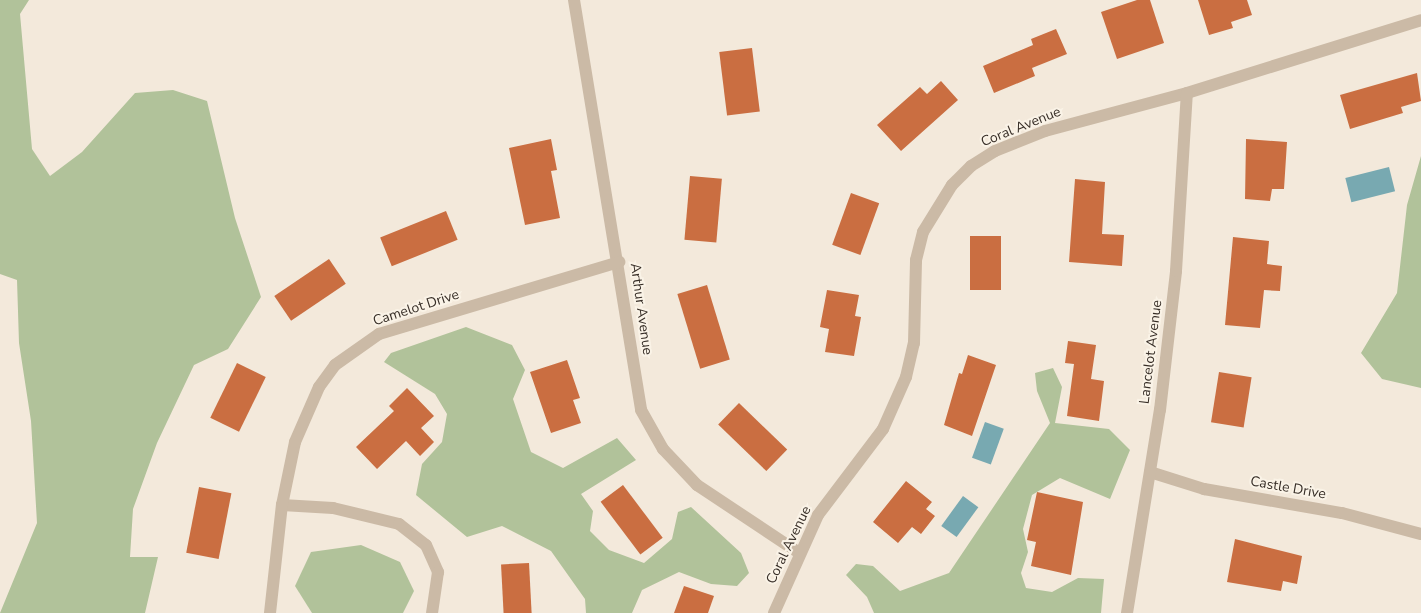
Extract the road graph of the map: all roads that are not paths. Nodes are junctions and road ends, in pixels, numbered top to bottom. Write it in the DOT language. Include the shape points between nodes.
graph roads {
  1 [pos="574,0"];
  2 [pos="1421,20"];
  3 [pos="1187,93"];
  4 [pos="619,262"];
  5 [pos="1150,472"];
  6 [pos="282,505"];
  7 [pos="1421,534"];
  8 [pos="798,552"];
  9 [pos="270,613"];
  10 [pos="432,613"];
  11 [pos="774,613"];
  12 [pos="1127,613"];
  1 -- 4 [label="street, Arthur Avenue"];
  2 -- 3 [label="street, Coral Avenue"];
  3 -- 5 [label="street, Lancelot Avenue" via="1176,272"];
  3 -- 8 [label="street, Coral Avenue" via="1045,131 995,151 952,185 923,232 916,260 914,343 906,377 883,429 818,515"];
  4 -- 6 [label="street, Camelot Drive" via="429,317 379,334 356,347 319,387 306,413 295,442"];
  4 -- 8 [label="street, Arthur Avenue" via="641,410 663,449 697,485"];
  5 -- 7 [label="street, Castle Drive" via="1204,489 1342,513"];
  5 -- 12 [label="street, Lancelot Avenue"];
  6 -- 9 [label="street, Camelot Drive"];
  6 -- 10 [label="street" via="333,508 399,524 426,545 438,572"];
  8 -- 11 [label="street, Coral Avenue"];
}
